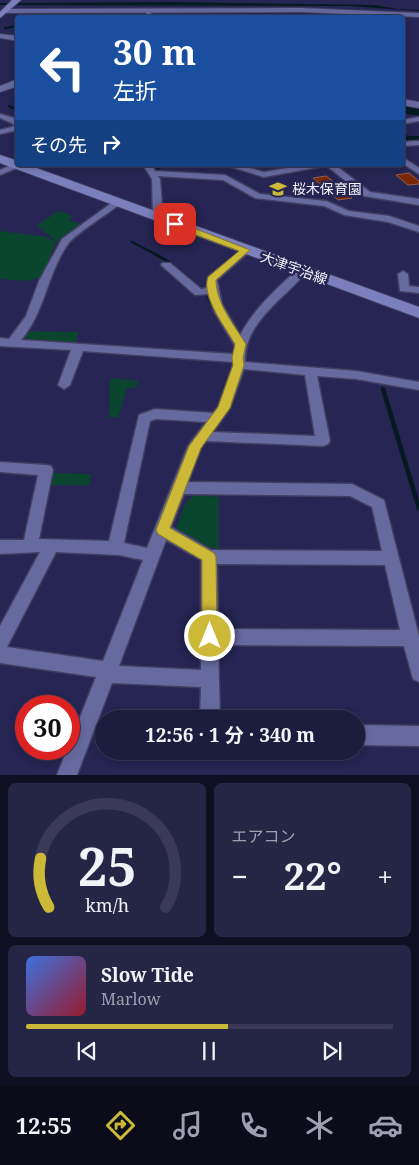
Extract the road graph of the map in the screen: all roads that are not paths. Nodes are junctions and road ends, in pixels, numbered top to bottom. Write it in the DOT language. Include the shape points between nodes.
graph roads {
  1 [pos="17,0"];
  2 [pos="146,10"];
  3 [pos="4,12"];
  4 [pos="150,15"];
  5 [pos="419,15"];
  6 [pos="0,36"];
  7 [pos="15,38"];
  8 [pos="15,83"];
  9 [pos="0,89"];
  10 [pos="405,103"];
  11 [pos="419,105"];
  12 [pos="0,116"];
  13 [pos="419,119"];
  14 [pos="15,121"];
  15 [pos="405,121"];
  16 [pos="15,128"];
  17 [pos="0,132"];
  18 [pos="419,143"];
  19 [pos="405,144"];
  20 [pos="405,161"];
  21 [pos="17,167"];
  22 [pos="149,167"];
  23 [pos="236,167"];
  24 [pos="309,167"];
  25 [pos="333,167"];
  26 [pos="419,172"];
  27 [pos="154,173"];
  28 [pos="264,175"];
  29 [pos="231,181"];
  30 [pos="117,202"];
  31 [pos="419,202"];
  32 [pos="158,218"];
  33 [pos="419,230"];
  34 [pos="246,250"];
  35 [pos="166,265"];
  36 [pos="302,271"];
  37 [pos="403,274"];
  38 [pos="211,290"];
  39 [pos="419,290"];
  40 [pos="419,313"];
  41 [pos="6,343"];
  42 [pos="78,348"];
  43 [pos="239,355"];
  44 [pos="310,371"];
  45 [pos="64,385"];
  46 [pos="419,386"];
  47 [pos="217,418"];
  48 [pos="203,436"];
  49 [pos="0,467"];
  50 [pos="179,488"];
  51 [pos="163,530"];
  52 [pos="52,545"];
  53 [pos="30,546"];
  54 [pos="0,547"];
  55 [pos="114,548"];
  56 [pos="153,556"];
  57 [pos="209,557"];
  58 [pos="391,558"];
  59 [pos="210,636"];
  60 [pos="410,638"];
  61 [pos="0,643"];
  62 [pos="0,655"];
  63 [pos="107,672"];
  64 [pos="419,673"];
  65 [pos="210,679"];
  66 [pos="210,710"];
  67 [pos="365,735"];
  68 [pos="419,736"];
  69 [pos="67,775"];
  1 -- 3 [label="main road"];
  2 -- 3 [label="street"];
  2 -- 4 [label="street"];
  2 -- 5 [label="street" via="309,10"];
  6 -- 7 [label="street"];
  8 -- 9 [label="street"];
  10 -- 11 [label="street"];
  12 -- 14 [label="street"];
  13 -- 15 [label="street"];
  16 -- 17 [label="street"];
  18 -- 19 [label="street"];
  20 -- 26 [label="street"];
  21 -- 30 [label="main road, 大津宇治線"];
  22 -- 27 [label="street"];
  23 -- 28 [label="street"];
  24 -- 28 [label="street"];
  25 -- 31 [label="street" via="367,194"];
  27 -- 29 [label="street"];
  27 -- 32 [label="street"];
  28 -- 29 [label="street" via="253,182"];
  29 -- 33 [label="street" via="258,196 326,204 347,213 389,219"];
  30 -- 32 [label="main road, 大津宇治線"];
  30 -- 41 [label="street" via="65,241 44,281 32,316 23,330"];
  32 -- 34 [label="main road, 大津宇治線"];
  34 -- 36 [label="main road, 大津宇治線"];
  34 -- 38 [label="street" via="212,279"];
  35 -- 38 [label="street" via="199,293"];
  36 -- 40 [label="main road, 大津宇治線"];
  36 -- 43 [label="street" via="272,298"];
  37 -- 39 [label="street" via="404,289"];
  38 -- 43 [label="street"];
  41 -- 42 [label="street"];
  42 -- 43 [label="street"];
  42 -- 45 [label="street"];
  43 -- 44 [label="street"];
  43 -- 47 [label="street" via="224,408"];
  44 -- 46 [label="street"];
  44 -- 48 [label="street" via="323,441"];
  47 -- 48 [label="street"];
  47 -- 55 [label="street" via="155,414 144,418"];
  48 -- 50 [label="street"];
  49 -- 53 [label="street" via="46,470"];
  50 -- 51 [label="street"];
  50 -- 58 [label="street" via="352,490 378,504"];
  51 -- 56 [label="street"];
  51 -- 57 [label="street"];
  52 -- 53 [label="street"];
  52 -- 55 [label="street"];
  52 -- 61 [label="street"];
  53 -- 54 [label="street"];
  55 -- 56 [label="street"];
  56 -- 63 [label="street"];
  57 -- 58 [label="street"];
  57 -- 59 [label="street"];
  58 -- 60 [label="street"];
  59 -- 60 [label="street"];
  59 -- 65 [label="street"];
  60 -- 64 [label="street"];
  62 -- 63 [label="street"];
  63 -- 65 [label="street"];
  63 -- 69 [label="street"];
  65 -- 66 [label="street"];
  67 -- 68 [label="street"];
}
